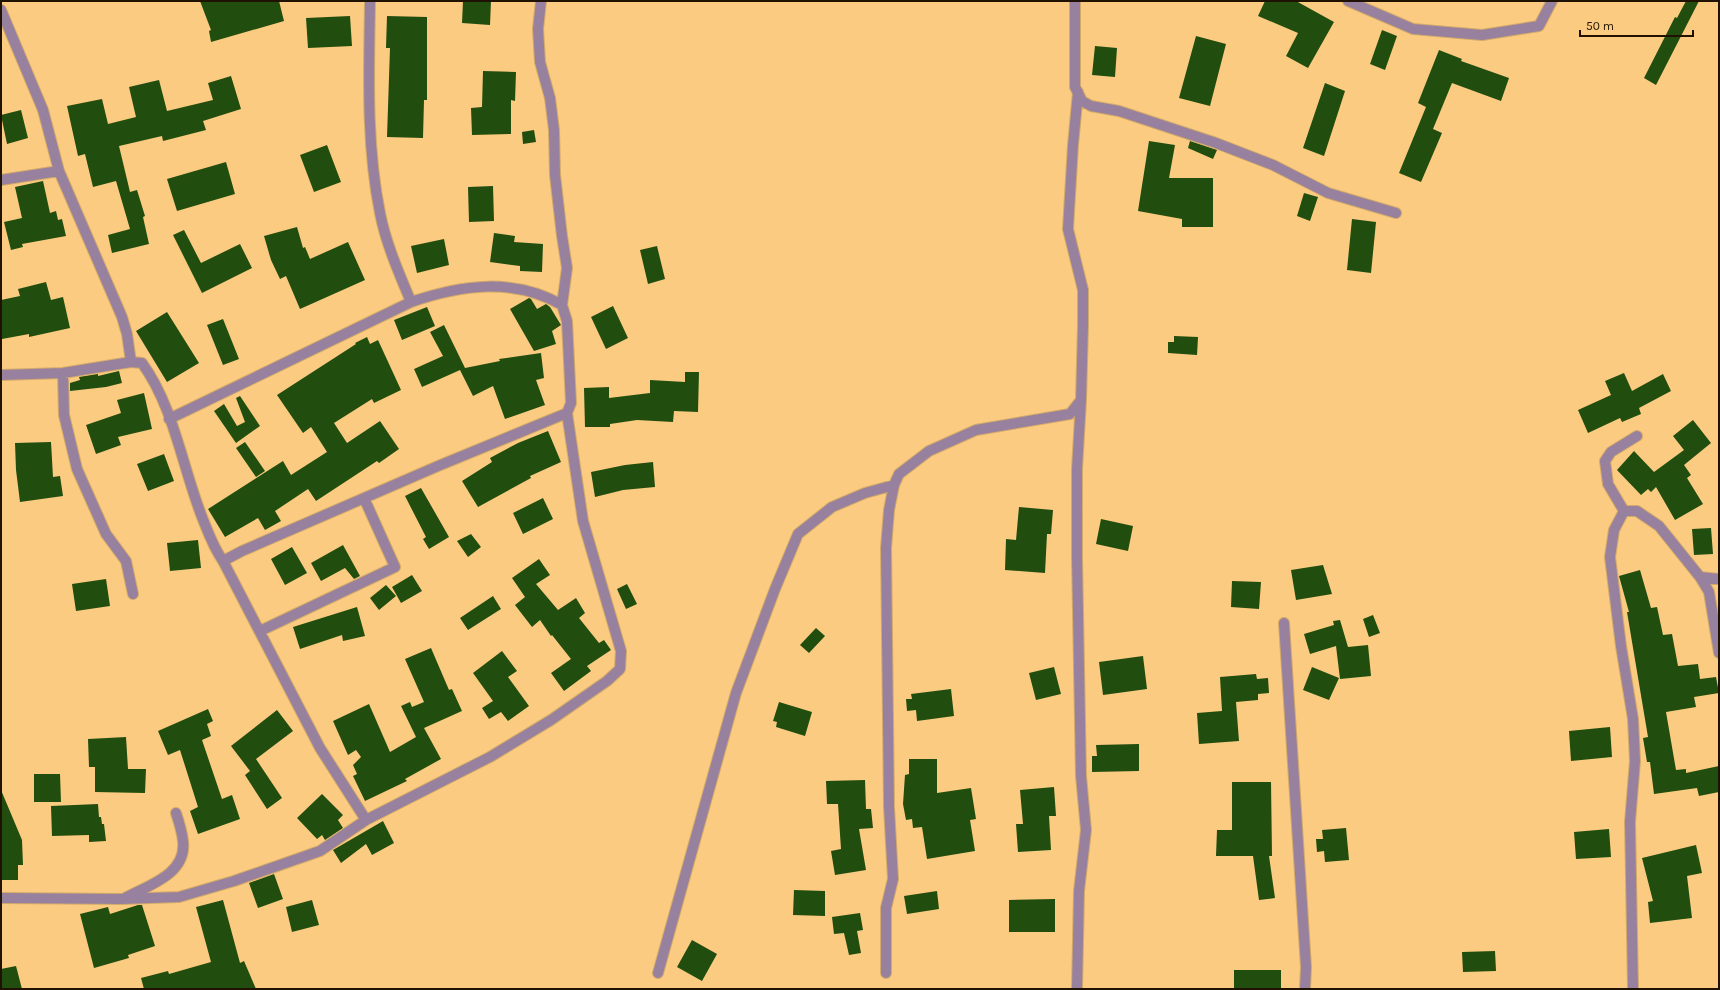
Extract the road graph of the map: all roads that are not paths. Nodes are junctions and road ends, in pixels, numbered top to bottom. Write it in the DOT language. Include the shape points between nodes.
graph roads {
  1 [pos="370,1"];
  2 [pos="541,1"];
  3 [pos="1075,1"];
  4 [pos="1348,1"];
  5 [pos="1552,1"];
  6 [pos="1,10"];
  7 [pos="1078,92"];
  8 [pos="59,171"];
  9 [pos="1,180"];
  10 [pos="1396,213"];
  11 [pos="411,302"];
  12 [pos="562,305"];
  13 [pos="131,362"];
  14 [pos="63,373"];
  15 [pos="1,375"];
  16 [pos="1081,400"];
  17 [pos="567,413"];
  18 [pos="169,419"];
  19 [pos="1637,436"];
  20 [pos="894,486"];
  21 [pos="364,498"];
  22 [pos="1624,511"];
  23 [pos="223,561"];
  24 [pos="1700,577"];
  25 [pos="1719,579"];
  26 [pos="133,594"];
  27 [pos="1284,623"];
  28 [pos="260,631"];
  29 [pos="1719,653"];
  30 [pos="176,813"];
  31 [pos="366,820"];
  32 [pos="1,898"];
  33 [pos="122,900"];
  34 [pos="658,973"];
  35 [pos="886,973"];
  36 [pos="1077,989"];
  37 [pos="1305,989"];
  38 [pos="1633,989"];
  1 -- 11 [label="street" via="369,89 373,167 380,214 395,265"];
  2 -- 12 [label="street" via="538,28 540,62 550,98 556,183 567,268"];
  3 -- 7 [label="street"];
  4 -- 5 [label="street" via="1414,29 1482,35 1539,26"];
  6 -- 8 [label="street" via="43,110"];
  7 -- 10 [label="street" via="1082,101 1091,106 1119,111 1216,143 1273,165 1328,193"];
  7 -- 16 [label="street" via="1068,229 1083,290"];
  8 -- 9 [label="street"];
  8 -- 13 [label="street" via="122,317"];
  11 -- 12 [label="street" via="441,292 477,286 545,295"];
  11 -- 18 [label="street"];
  12 -- 17 [label="street" via="568,329 571,404"];
  13 -- 14 [label="street"];
  13 -- 18 [label="street" via="142,363 151,376"];
  14 -- 15 [label="street"];
  14 -- 26 [label="street" via="64,415 77,469 106,534 126,561"];
  16 -- 20 [label="street" via="1070,414 976,430 929,451 899,474"];
  16 -- 36 [label="street" via="1076,469 1076,558 1081,776 1086,830 1079,891"];
  17 -- 21 [label="street"];
  17 -- 31 [label="street" via="583,521 621,651 620,669 557,716 490,757"];
  18 -- 23 [label="street" via="192,491 215,550"];
  19 -- 22 [label="street" via="1611,452 1605,461 1608,484"];
  20 -- 34 [label="street" via="865,493 832,507 798,534 736,693"];
  20 -- 35 [label="street" via="886,548 889,807 893,878 886,908"];
  21 -- 23 [label="street"];
  21 -- 28 [label="street" via="395,567"];
  22 -- 24 [label="street" via="1637,511 1659,526"];
  22 -- 38 [label="street" via="1614,530 1610,557 1633,719 1635,761 1630,822"];
  23 -- 28 [label="street"];
  24 -- 25 [label="street"];
  24 -- 29 [label="street" via="1709,592"];
  27 -- 37 [label="street" via="1306,967"];
  28 -- 31 [label="street" via="320,748"];
  30 -- 33 [label="street" via="183,841 183,856 176,869"];
  31 -- 33 [label="street" via="320,851 234,881 179,897"];
  32 -- 33 [label="street"];
}
